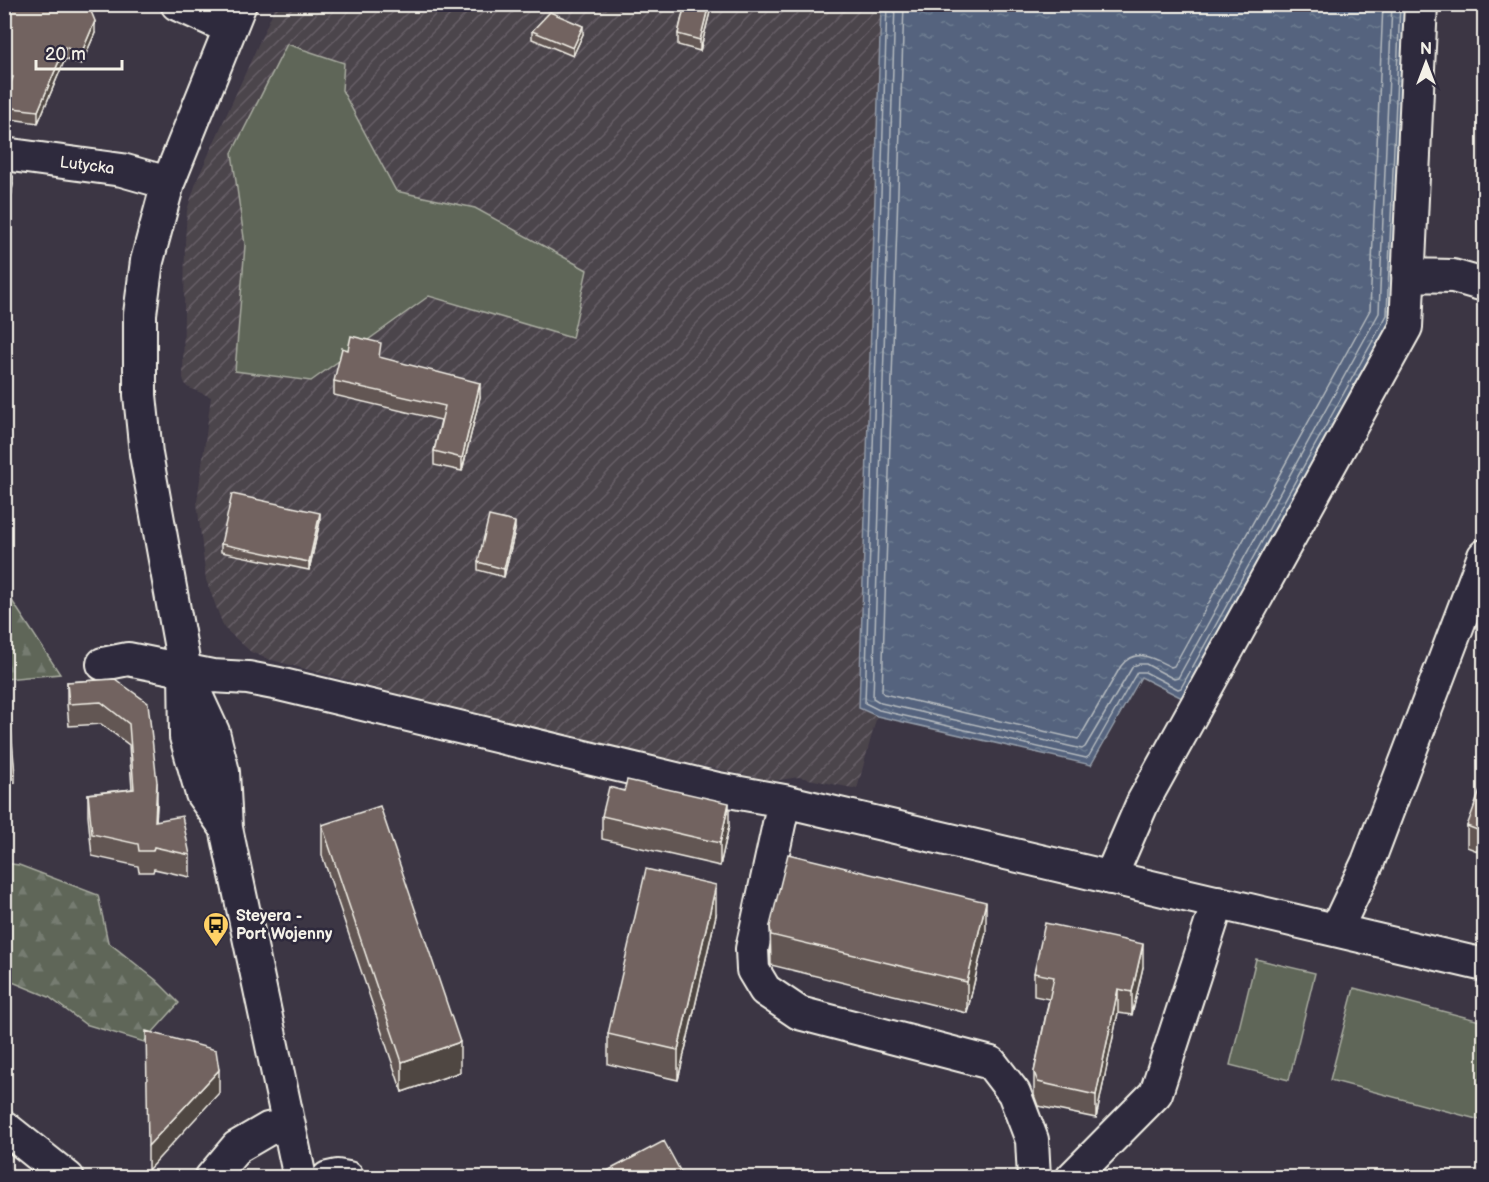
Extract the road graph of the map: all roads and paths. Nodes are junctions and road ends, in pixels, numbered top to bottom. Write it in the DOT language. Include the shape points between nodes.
graph roads {
  1 [pos="177,4"];
  2 [pos="1421,4"];
  3 [pos="235,16"];
  4 [pos="4,154"];
  5 [pos="168,183"];
  6 [pos="1408,275"];
  7 [pos="1485,285"];
  8 [pos="1485,556"];
  9 [pos="103,664"];
  10 [pos="185,671"];
  11 [pos="784,801"];
  12 [pos="1110,878"];
  13 [pos="1218,903"];
  14 [pos="1336,930"];
  15 [pos="1485,965"];
  16 [pos="288,1125"];
  17 [pos="4,1127"];
  18 [pos="68,1178"];
  19 [pos="211,1178"];
  20 [pos="300,1178"];
  21 [pos="328,1178"];
  22 [pos="348,1178"];
  23 [pos="1034,1178"];
  24 [pos="1072,1178"];
  1 -- 3 [label="street"];
  2 -- 6 [label="street"];
  3 -- 5 [label="street"];
  4 -- 5 [label="street, Lutycka" via="122,170"];
  5 -- 10 [label="street" via="147,261 140,314 139,371 146,454"];
  6 -- 7 [label="street" via="1453,276"];
  6 -- 12 [label="street" via="1406,327 1143,802"];
  8 -- 14 [label="street" via="1368,862"];
  9 -- 10 [label="street" via="128,659"];
  10 -- 11 [label="street" via="279,684 718,789"];
  10 -- 16 [label="street" via="213,732 223,772 226,828"];
  11 -- 12 [label="street"];
  11 -- 23 [label="street" via="752,949 753,970 765,990 800,1013 991,1063 1014,1093 1032,1140"];
  12 -- 13 [label="street"];
  13 -- 14 [label="street"];
  13 -- 24 [label="street" via="1156,1093"];
  14 -- 15 [label="street"];
  16 -- 19 [label="street" via="268,1129 237,1147"];
  16 -- 20 [label="street"];
  17 -- 18 [label="street"];
  21 -- 22 [label="street"];
}
